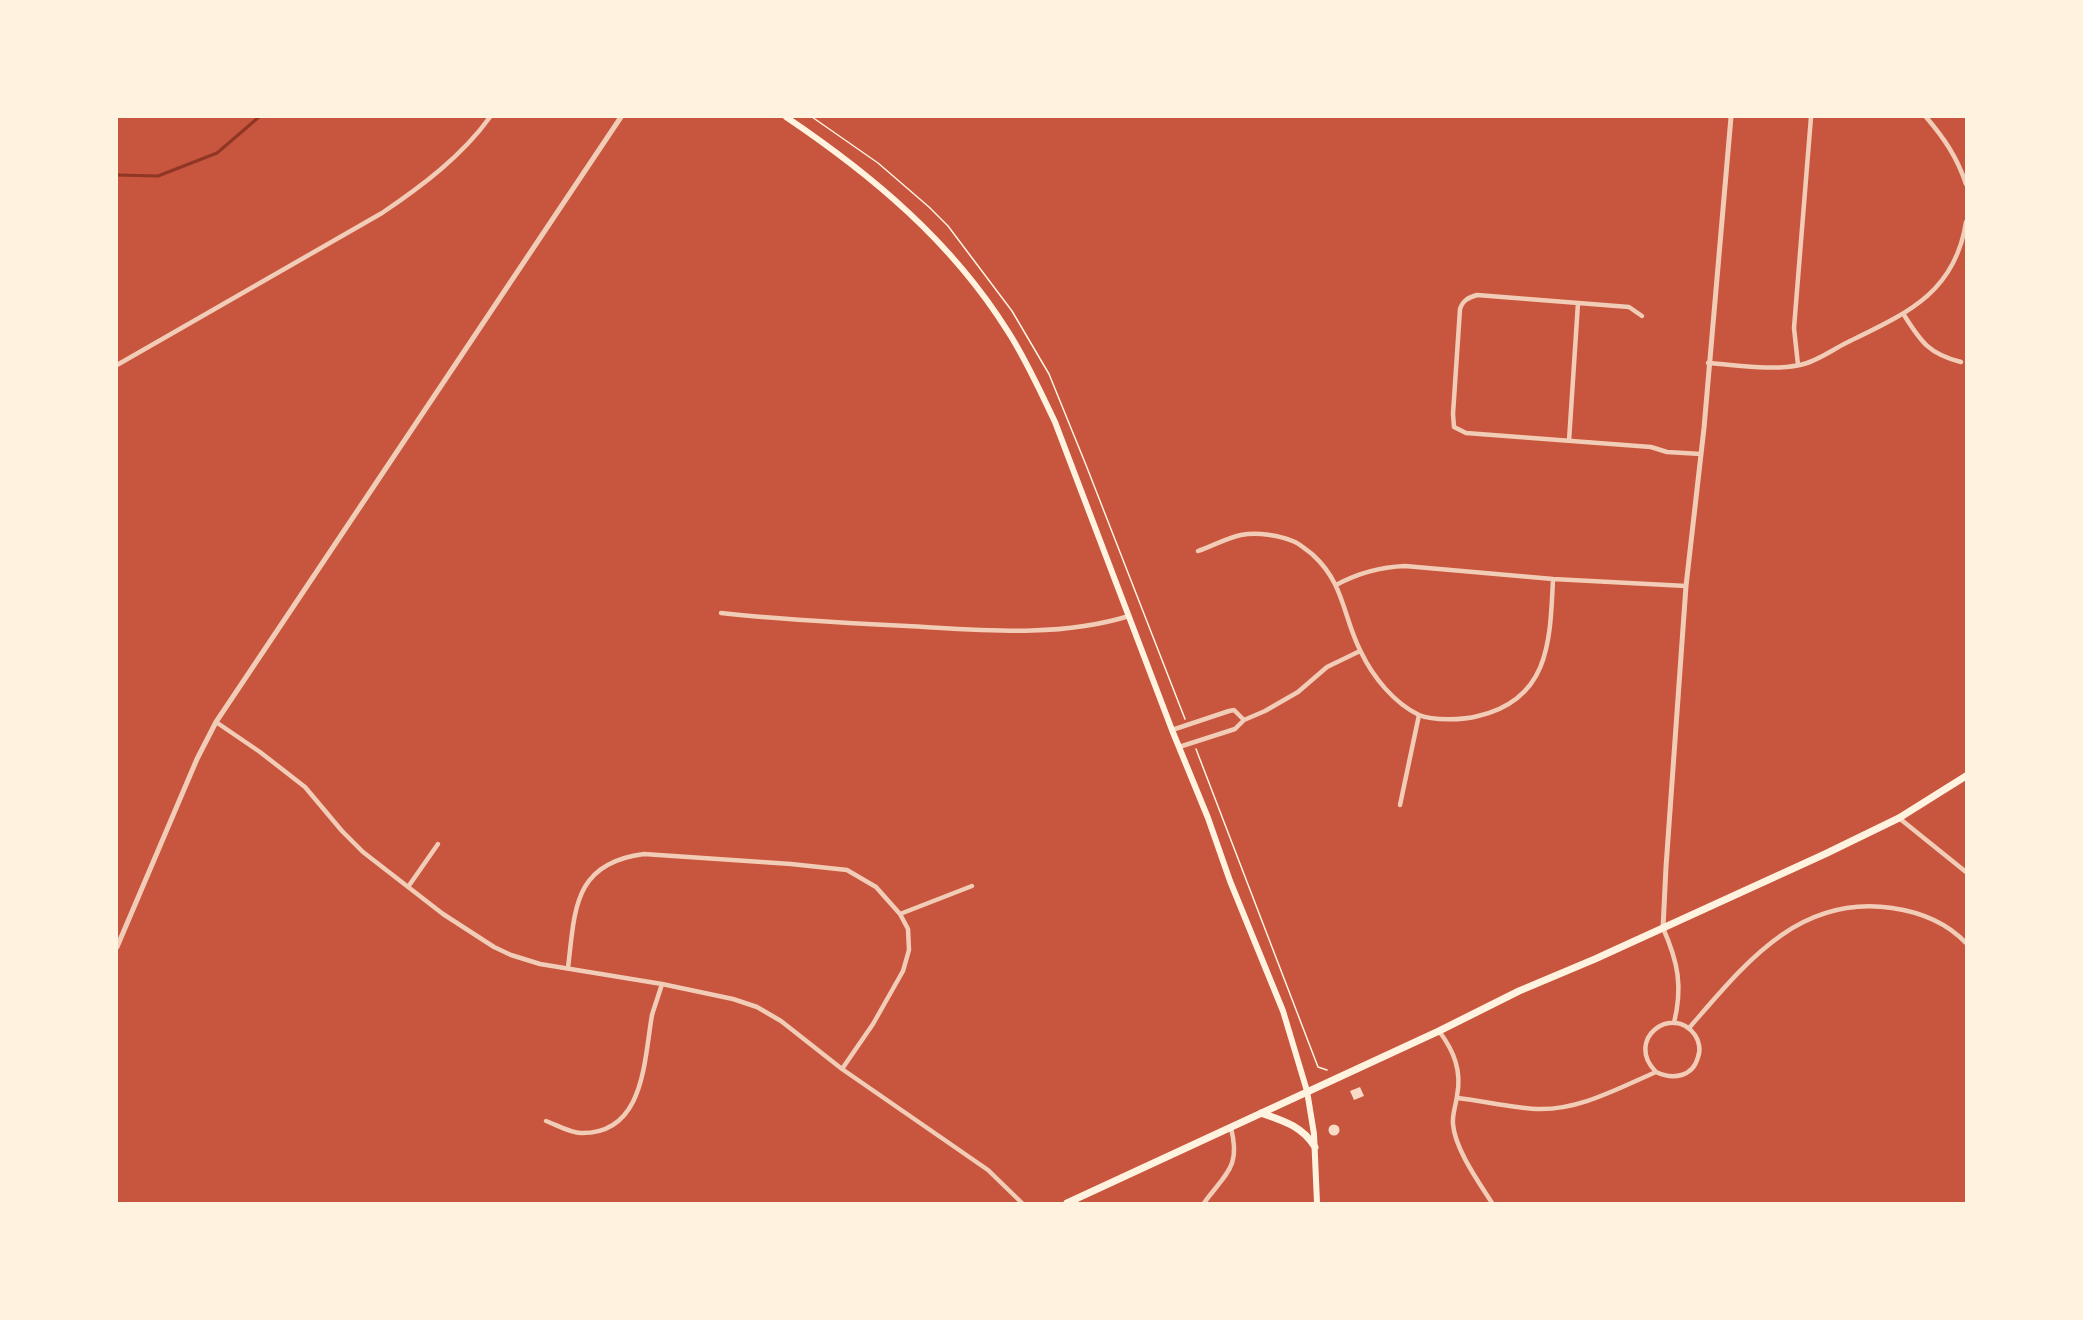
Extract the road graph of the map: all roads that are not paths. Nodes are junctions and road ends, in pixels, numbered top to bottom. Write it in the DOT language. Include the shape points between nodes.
graph roads {
  1 [pos="490,117"];
  2 [pos="621,117"];
  3 [pos="786,117"];
  4 [pos="1731,117"];
  5 [pos="1811,117"];
  6 [pos="1926,117"];
  7 [pos="1966,184"];
  8 [pos="1966,222"];
  9 [pos="1578,303"];
  10 [pos="1904,315"];
  11 [pos="1641,316"];
  12 [pos="1961,362"];
  13 [pos="1708,363"];
  14 [pos="117,365"];
  15 [pos="1798,365"];
  16 [pos="1569,441"];
  17 [pos="1701,454"];
  18 [pos="1198,551"];
  19 [pos="1553,579"];
  20 [pos="1336,585"];
  21 [pos="1686,586"];
  22 [pos="721,613"];
  23 [pos="1129,616"];
  24 [pos="1360,651"];
  25 [pos="1419,715"];
  26 [pos="1245,720"];
  27 [pos="216,722"];
  28 [pos="1172,730"];
  29 [pos="1179,747"];
  30 [pos="1966,776"];
  31 [pos="1400,805"];
  32 [pos="1899,818"];
  33 [pos="438,844"];
  34 [pos="1966,872"];
  35 [pos="972,886"];
  36 [pos="408,887"];
  37 [pos="900,914"];
  38 [pos="1663,928"];
  39 [pos="1966,943"];
  40 [pos="117,948"];
  41 [pos="568,968"];
  42 [pos="662,984"];
  43 [pos="1674,1023"];
  44 [pos="1689,1028"];
  45 [pos="1439,1031"];
  46 [pos="843,1069"];
  47 [pos="1656,1072"];
  48 [pos="1307,1091"];
  49 [pos="1457,1098"];
  50 [pos="1261,1113"];
  51 [pos="546,1121"];
  52 [pos="1231,1128"];
  53 [pos="1315,1147"];
  54 [pos="1022,1203"];
  55 [pos="1067,1203"];
  56 [pos="1204,1203"];
  57 [pos="1317,1203"];
  58 [pos="1492,1203"];
  1 -- 14 [label="street" via="449,162 382,213"];
  2 -- 27 [label="street"];
  3 -- 23 [label="main road" via="848,161 918,219 996,313 1055,423"];
  4 -- 13 [label="street"];
  5 -- 15 [label="street" via="1794,328"];
  6 -- 7 [label="street" via="1959,162"];
  8 -- 10 [label="street" via="1956,260 1940,284"];
  9 -- 11 [label="street" via="1629,308"];
  9 -- 16 [label="street"];
  9 -- 16 [label="street" via="1477,295 1466,299 1460,309 1453,414 1454,426 1466,433"];
  10 -- 12 [label="street" via="1919,339 1942,357"];
  10 -- 15 [label="street"];
  13 -- 15 [label="street"];
  13 -- 17 [label="street"];
  16 -- 17 [label="street"];
  17 -- 21 [label="street"];
  18 -- 20 [label="street" via="1241,535 1273,536 1295,542 1309,552"];
  19 -- 20 [label="street" via="1405,566 1369,571"];
  19 -- 21 [label="street"];
  19 -- 25 [label="street" via="1543,665 1519,698 1494,712 1469,718"];
  20 -- 24 [label="street"];
  21 -- 38 [label="street"];
  22 -- 23 [label="street" via="1033,631 1101,624"];
  23 -- 28 [label="main road"];
  24 -- 25 [label="street" via="1380,683"];
  24 -- 26 [label="street" via="1328,667 1283,702"];
  25 -- 31 [label="street"];
  26 -- 28 [label="street" via="1234,710"];
  26 -- 29 [label="street" via="1235,729"];
  27 -- 36 [label="street" via="305,787 363,852"];
  27 -- 40 [label="street" via="196,759"];
  28 -- 29 [label="main road"];
  29 -- 48 [label="main road" via="1283,1011"];
  30 -- 32 [label="main road"];
  32 -- 34 [label="street"];
  32 -- 38 [label="main road"];
  33 -- 36 [label="street"];
  35 -- 37 [label="street"];
  36 -- 41 [label="street" via="494,948 540,964"];
  37 -- 41 [label="street" via="876,887 847,870 644,855 623,857 605,866 584,886 574,914"];
  37 -- 46 [label="street" via="908,928 909,950 903,971"];
  38 -- 43 [label="street" via="1678,973"];
  38 -- 45 [label="main road"];
  39 -- 44 [label="street" via="1937,921 1902,909 1852,906 1822,913 1785,931 1755,956"];
  41 -- 42 [label="street"];
  42 -- 46 [label="street" via="757,1007 782,1020"];
  42 -- 51 [label="street" via="639,1088 624,1116 603,1131 579,1133"];
  43 -- 44 [label="street"];
  43 -- 47 [label="street" via="1656,1028 1646,1042 1647,1059"];
  44 -- 47 [label="street" via="1700,1049 1695,1065 1682,1076"];
  45 -- 48 [label="main road"];
  45 -- 49 [label="street" via="1452,1049 1456,1063 1460,1080"];
  46 -- 54 [label="street" via="988,1170"];
  47 -- 49 [label="street" via="1562,1107 1537,1109"];
  48 -- 50 [label="main road"];
  48 -- 53 [label="main road"];
  49 -- 58 [label="street" via="1453,1117 1457,1139"];
  50 -- 52 [label="main road"];
  50 -- 53 [label="main road" via="1293,1125"];
  52 -- 55 [label="main road"];
  52 -- 56 [label="street" via="1235,1153 1232,1165"];
  53 -- 57 [label="main road"];
}
